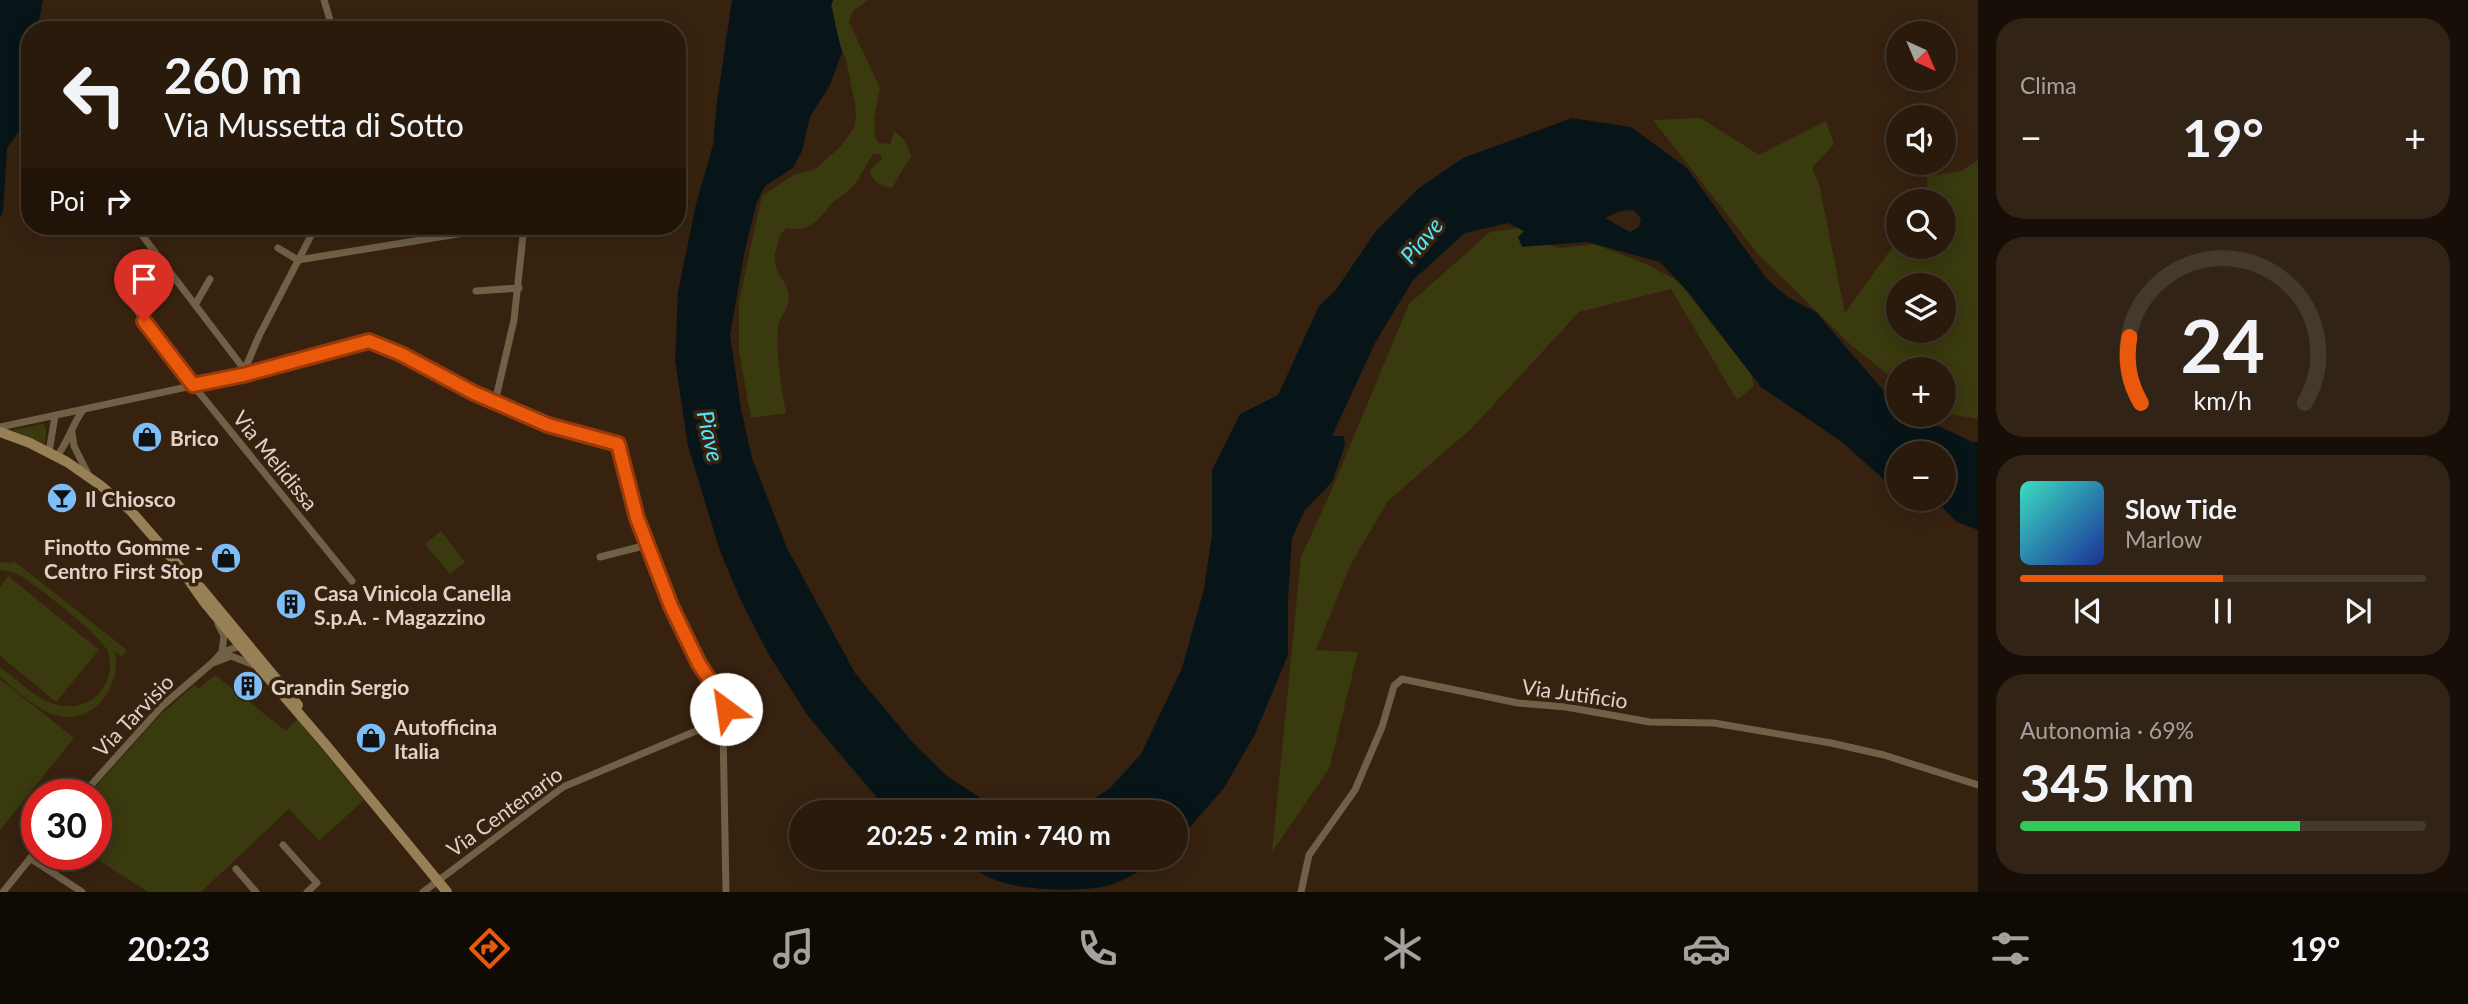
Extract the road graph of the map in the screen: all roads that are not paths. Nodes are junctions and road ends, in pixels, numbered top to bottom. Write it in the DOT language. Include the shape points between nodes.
graph roads {
  1 [pos="324,0"];
  2 [pos="330,21"];
  3 [pos="142,235"];
  4 [pos="311,235"];
  5 [pos="452,235"];
  6 [pos="523,235"];
  7 [pos="278,248"];
  8 [pos="298,260"];
  9 [pos="210,279"];
  10 [pos="519,288"];
  11 [pos="475,290"];
  12 [pos="123,292"];
  13 [pos="195,305"];
  14 [pos="244,372"];
  15 [pos="193,385"];
  16 [pos="495,402"];
  17 [pos="83,410"];
  18 [pos="55,416"];
  19 [pos="0,430"];
  20 [pos="72,432"];
  21 [pos="53,454"];
  22 [pos="90,477"];
  23 [pos="647,545"];
  24 [pos="600,557"];
  25 [pos="184,572"];
  26 [pos="352,581"];
  27 [pos="205,603"];
  28 [pos="243,644"];
  29 [pos="222,652"];
  30 [pos="231,656"];
  31 [pos="212,663"];
  32 [pos="258,668"];
  33 [pos="723,721"];
  34 [pos="326,745"];
  35 [pos="96,779"];
  36 [pos="1978,785"];
  37 [pos="283,845"];
  38 [pos="21,869"];
  39 [pos="236,869"];
  40 [pos="48,870"];
  41 [pos="438,881"];
  42 [pos="3,892"];
  43 [pos="82,892"];
  44 [pos="256,892"];
  45 [pos="307,892"];
  46 [pos="422,892"];
  47 [pos="447,892"];
  48 [pos="726,892"];
  49 [pos="1301,892"];
  1 -- 2 [label="street"];
  3 -- 13 [label="street"];
  4 -- 8 [label="street"];
  5 -- 8 [label="street"];
  6 -- 10 [label="street"];
  7 -- 8 [label="street"];
  8 -- 14 [label="street"];
  9 -- 13 [label="street"];
  10 -- 11 [label="street"];
  10 -- 16 [label="street"];
  12 -- 15 [label="street, Via Melidissa"];
  13 -- 14 [label="street"];
  14 -- 15 [label="street"];
  14 -- 16 [label="street" via="369,341"];
  15 -- 17 [label="street"];
  15 -- 26 [label="street, Via Melidissa"];
  16 -- 23 [label="street" via="548,425 618,444"];
  17 -- 18 [label="street"];
  17 -- 20 [label="street"];
  18 -- 19 [label="street"];
  18 -- 21 [label="street"];
  19 -- 21 [label="main road"];
  20 -- 21 [label="street"];
  20 -- 22 [label="street" via="77,454"];
  21 -- 22 [label="main road"];
  22 -- 25 [label="main road" via="131,511"];
  23 -- 24 [label="street"];
  23 -- 33 [label="street" via="699,664 724,701"];
  25 -- 27 [label="main road"];
  25 -- 28 [label="main road"];
  27 -- 28 [label="main road"];
  27 -- 29 [label="street" via="222,630"];
  28 -- 29 [label="street, Via Tarvisio"];
  28 -- 30 [label="street"];
  28 -- 32 [label="main road"];
  28 -- 34 [label="main road"];
  29 -- 31 [label="street, Via Tarvisio"];
  30 -- 31 [label="street, Via Tarvisio"];
  30 -- 32 [label="street"];
  31 -- 35 [label="street, Via Tarvisio" via="162,706"];
  32 -- 34 [label="main road"];
  33 -- 41 [label="street, Via Centenario" via="563,787"];
  33 -- 48 [label="street"];
  34 -- 41 [label="main road"];
  36 -- 49 [label="street, Via Jutificio" via="1831,743 1714,723 1650,722 1507,701 1402,678 1394,687 1355,790 1309,855"];
  37 -- 45 [label="street" via="317,883"];
  38 -- 42 [label="street"];
  39 -- 44 [label="street"];
  40 -- 43 [label="street"];
  41 -- 46 [label="street, Via Centenario"];
  41 -- 47 [label="main road"];
}
